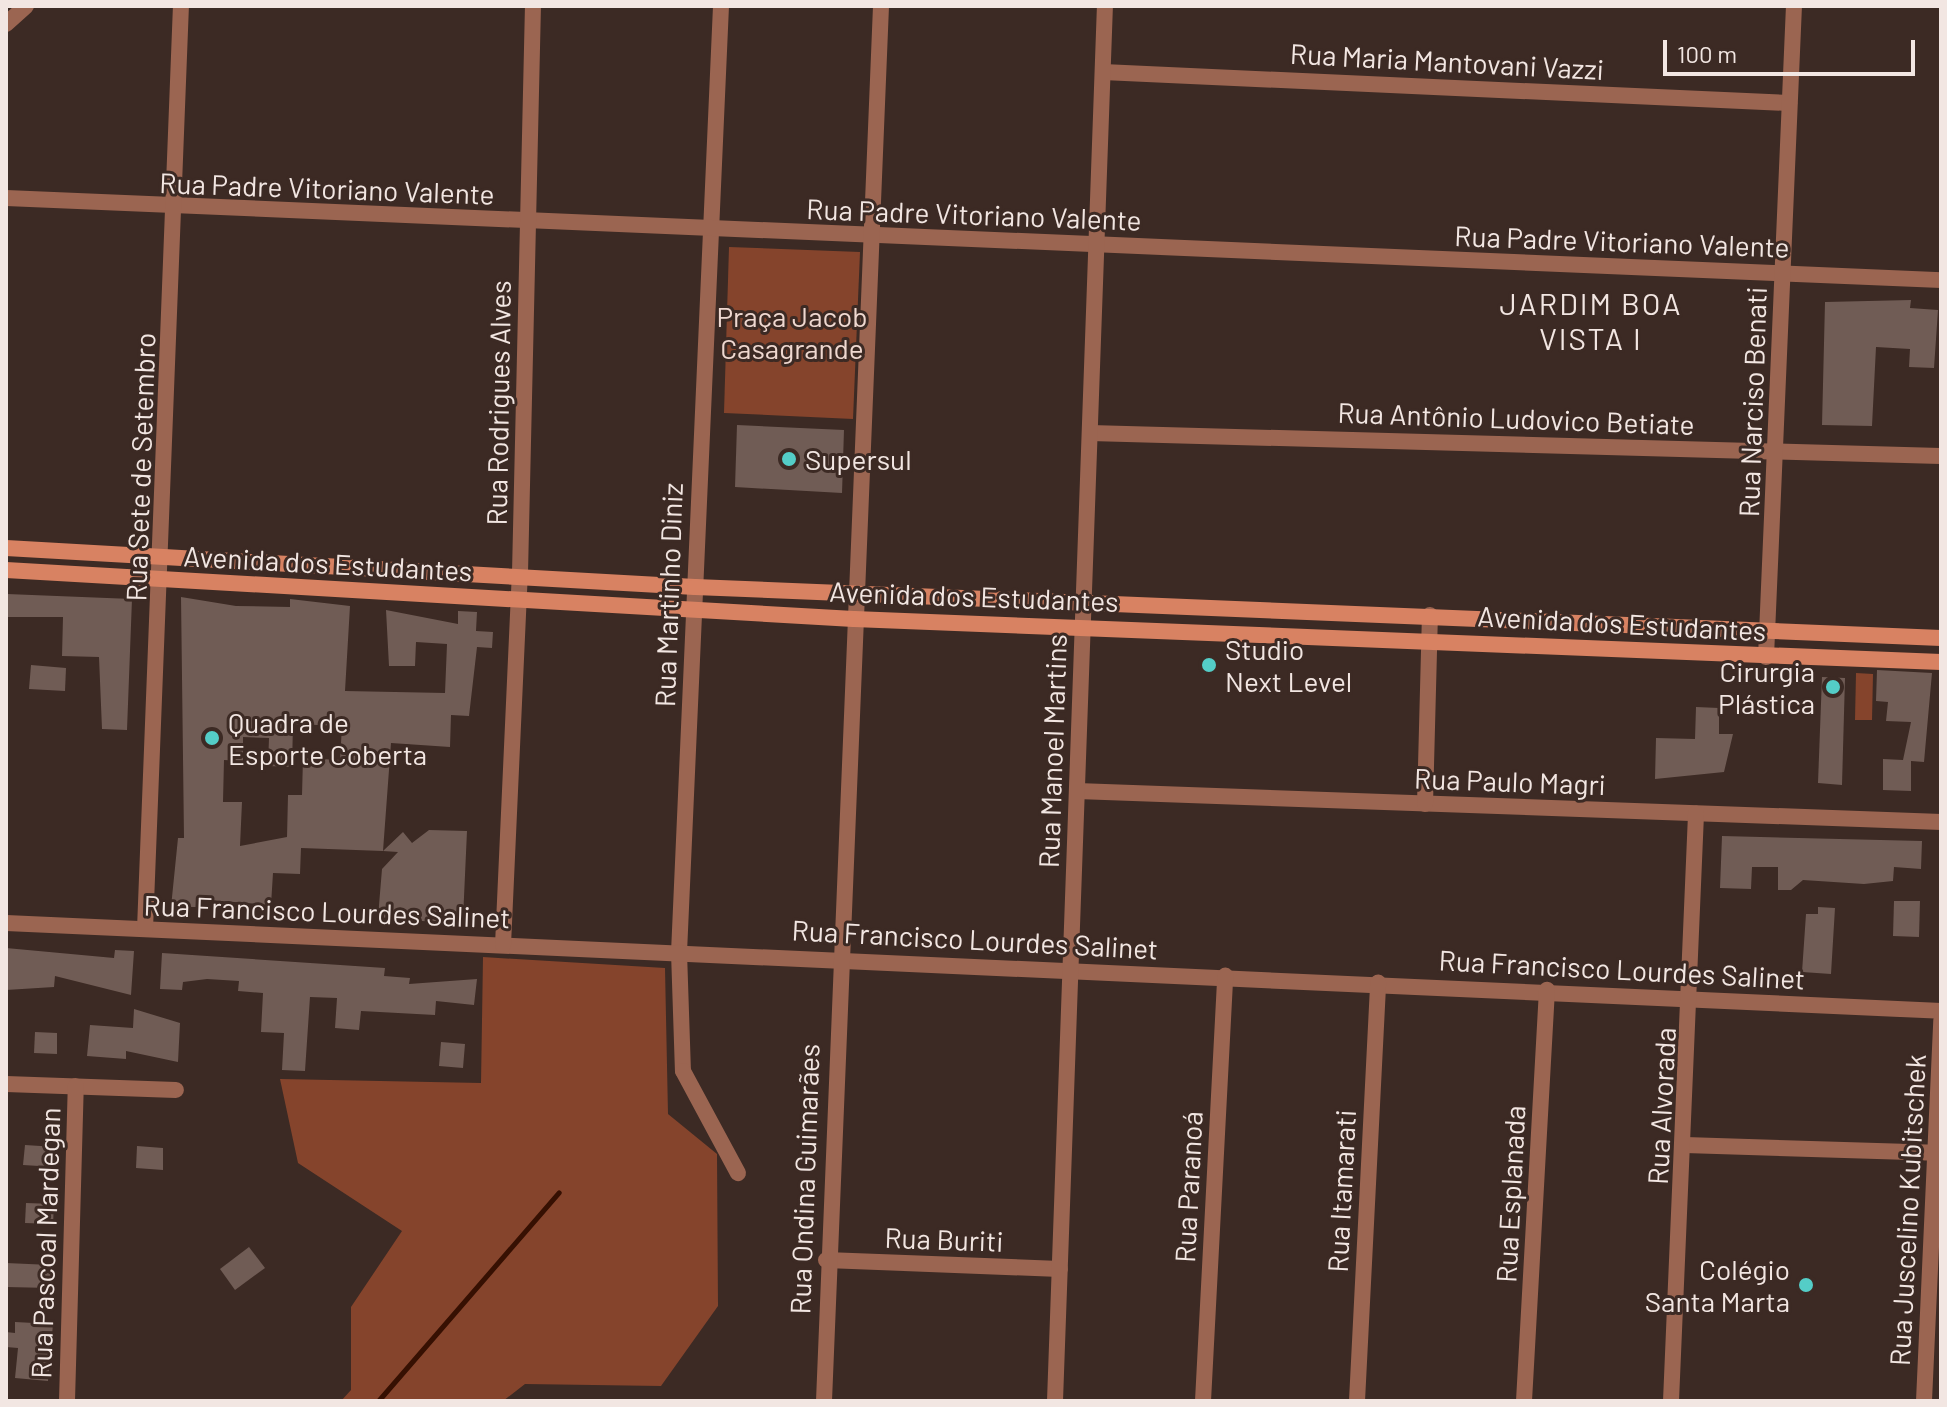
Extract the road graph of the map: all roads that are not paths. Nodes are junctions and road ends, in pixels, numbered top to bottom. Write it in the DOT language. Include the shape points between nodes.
graph roads {
  1 [pos="26,6"];
  2 [pos="181,6"];
  3 [pos="533,6"];
  4 [pos="721,6"];
  5 [pos="881,6"];
  6 [pos="1105,6"];
  7 [pos="1794,6"];
  8 [pos="6,24"];
  9 [pos="1103,72"];
  10 [pos="1789,103"];
  11 [pos="6,198"];
  12 [pos="176,208"];
  13 [pos="527,222"];
  14 [pos="710,230"];
  15 [pos="872,237"];
  16 [pos="1096,245"];
  17 [pos="1783,274"];
  18 [pos="1941,280"];
  19 [pos="1090,433"];
  20 [pos="1777,451"];
  21 [pos="1941,456"];
  22 [pos="6,548"];
  23 [pos="29,549"];
  24 [pos="163,555"];
  25 [pos="279,561"];
  26 [pos="386,566"];
  27 [pos="6,570"];
  28 [pos="27,572"];
  29 [pos="520,573"];
  30 [pos="162,579"];
  31 [pos="278,586"];
  32 [pos="695,587"];
  33 [pos="386,592"];
  34 [pos="855,593"];
  35 [pos="519,600"];
  36 [pos="1084,602"];
  37 [pos="1253,608"];
  38 [pos="694,609"];
  39 [pos="1430,615"];
  40 [pos="854,619"];
  41 [pos="1083,627"];
  42 [pos="1768,631"];
  43 [pos="1251,633"];
  44 [pos="1941,638"];
  45 [pos="1429,639"];
  46 [pos="1766,657"];
  47 [pos="1941,662"];
  48 [pos="1077,791"];
  49 [pos="1425,804"];
  50 [pos="1696,814"];
  51 [pos="1941,822"];
  52 [pos="6,923"];
  53 [pos="145,929"];
  54 [pos="503,945"];
  55 [pos="679,952"];
  56 [pos="839,959"];
  57 [pos="1071,969"];
  58 [pos="1225,976"];
  59 [pos="1378,983"];
  60 [pos="1547,990"];
  61 [pos="1693,997"];
  62 [pos="1941,1011"];
  63 [pos="1941,1020"];
  64 [pos="6,1084"];
  65 [pos="76,1086"];
  66 [pos="176,1090"];
  67 [pos="1685,1145"];
  68 [pos="1935,1153"];
  69 [pos="738,1173"];
  70 [pos="826,1260"];
  71 [pos="1060,1269"];
  72 [pos="67,1401"];
  73 [pos="824,1401"];
  74 [pos="1055,1401"];
  75 [pos="1203,1401"];
  76 [pos="1357,1401"];
  77 [pos="1524,1401"];
  78 [pos="1671,1401"];
  79 [pos="1924,1401"];
  1 -- 8 [label="street"];
  2 -- 12 [label="street, Rua Sete de Setembro"];
  3 -- 13 [label="street, Rua Rodrigues Alves"];
  4 -- 14 [label="street, Rua Martinho Diniz"];
  5 -- 15 [label="street, Rua Ondina Guimarães"];
  6 -- 9 [label="street, Rua Manoel Martins"];
  7 -- 10 [label="street, Rua Narciso Benati"];
  9 -- 10 [label="street, Rua Maria Mantovani Vazzi"];
  9 -- 16 [label="street, Rua Manoel Martins"];
  10 -- 17 [label="street, Rua Narciso Benati"];
  11 -- 12 [label="street, Rua Padre Vitoriano Valente"];
  12 -- 13 [label="street, Rua Padre Vitoriano Valente"];
  12 -- 24 [label="street, Rua Sete de Setembro"];
  13 -- 14 [label="street, Rua Padre Vitoriano Valente"];
  13 -- 29 [label="street, Rua Rodrigues Alves"];
  14 -- 15 [label="street, Rua Padre Vitoriano Valente"];
  14 -- 32 [label="street, Rua Martinho Diniz"];
  15 -- 16 [label="street, Rua Padre Vitoriano Valente"];
  15 -- 34 [label="street, Rua Ondina Guimarães"];
  16 -- 17 [label="street, Rua Padre Vitoriano Valente"];
  16 -- 19 [label="street, Rua Manoel Martins"];
  17 -- 18 [label="street, Rua Padre Vitoriano Valente"];
  17 -- 20 [label="street, Rua Narciso Benati"];
  19 -- 20 [label="street, Rua Antônio Ludovico Betiate"];
  19 -- 36 [label="street, Rua Manoel Martins"];
  20 -- 21 [label="street, Rua Antônio Ludovico Betiate"];
  20 -- 42 [label="street, Rua Narciso Benati"];
  22 -- 23 [label="street, Avenida dos Estudantes"];
  23 -- 24 [label="street, Avenida dos Estudantes"];
  23 -- 28 [label="street"];
  24 -- 25 [label="street, Avenida dos Estudantes"];
  24 -- 30 [label="street, Rua Sete de Setembro"];
  25 -- 26 [label="street, Avenida dos Estudantes"];
  25 -- 31 [label="street"];
  26 -- 29 [label="street, Avenida dos Estudantes"];
  26 -- 33 [label="street"];
  27 -- 28 [label="street, Avenida dos Estudantes"];
  28 -- 30 [label="street, Avenida dos Estudantes"];
  29 -- 32 [label="street, Avenida dos Estudantes"];
  29 -- 35 [label="street, Rua Rodrigues Alves"];
  30 -- 31 [label="street, Avenida dos Estudantes"];
  30 -- 53 [label="street, Rua Sete de Setembro"];
  31 -- 33 [label="street, Avenida dos Estudantes"];
  32 -- 34 [label="street, Avenida dos Estudantes"];
  32 -- 38 [label="street, Rua Martinho Diniz"];
  33 -- 35 [label="street, Avenida dos Estudantes"];
  34 -- 36 [label="street, Avenida dos Estudantes"];
  34 -- 40 [label="street, Rua Ondina Guimarães"];
  35 -- 38 [label="street, Avenida dos Estudantes"];
  35 -- 54 [label="street, Rua Rodrigues Alves"];
  36 -- 37 [label="street, Avenida dos Estudantes"];
  36 -- 41 [label="street, Rua Manoel Martins"];
  37 -- 39 [label="street, Avenida dos Estudantes"];
  37 -- 43 [label="street"];
  38 -- 40 [label="street, Avenida dos Estudantes"];
  38 -- 55 [label="street, Rua Martinho Diniz"];
  39 -- 42 [label="street, Avenida dos Estudantes"];
  39 -- 45 [label="street"];
  40 -- 41 [label="street, Avenida dos Estudantes"];
  40 -- 56 [label="street, Rua Ondina Guimarães"];
  41 -- 43 [label="street, Avenida dos Estudantes"];
  41 -- 48 [label="street, Rua Manoel Martins"];
  42 -- 44 [label="street, Avenida dos Estudantes"];
  42 -- 46 [label="street, Rua Narciso Benati"];
  43 -- 45 [label="street, Avenida dos Estudantes"];
  45 -- 46 [label="street, Avenida dos Estudantes"];
  45 -- 49 [label="street"];
  46 -- 47 [label="street, Avenida dos Estudantes"];
  48 -- 49 [label="street, Rua Paulo Magri"];
  48 -- 57 [label="street, Rua Manoel Martins"];
  49 -- 50 [label="street, Rua Paulo Magri"];
  50 -- 51 [label="street, Rua Paulo Magri"];
  50 -- 61 [label="street, Rua Alvorada"];
  52 -- 53 [label="street, Rua Francisco Lourdes Salinet"];
  53 -- 54 [label="street, Rua Francisco Lourdes Salinet"];
  54 -- 55 [label="street, Rua Francisco Lourdes Salinet"];
  55 -- 56 [label="street, Rua Francisco Lourdes Salinet"];
  55 -- 69 [label="street, Rua Martinho Diniz" via="683,1071"];
  56 -- 57 [label="street, Rua Francisco Lourdes Salinet"];
  56 -- 70 [label="street, Rua Ondina Guimarães"];
  57 -- 58 [label="street, Rua Francisco Lourdes Salinet"];
  57 -- 71 [label="street, Rua Manoel Martins"];
  58 -- 59 [label="street, Rua Francisco Lourdes Salinet"];
  58 -- 75 [label="street, Rua Paranoá"];
  59 -- 60 [label="street, Rua Francisco Lourdes Salinet"];
  59 -- 76 [label="street, Rua Itamarati"];
  60 -- 61 [label="street, Rua Francisco Lourdes Salinet"];
  60 -- 77 [label="street, Rua Esplanada"];
  61 -- 62 [label="street, Rua Francisco Lourdes Salinet"];
  61 -- 67 [label="street, Rua Alvorada"];
  63 -- 68 [label="street, Rua Juscelino Kubitschek"];
  64 -- 65 [label="street"];
  65 -- 66 [label="street"];
  65 -- 72 [label="street, Rua Pascoal Mardegan"];
  67 -- 68 [label="street"];
  67 -- 78 [label="street, Rua Alvorada"];
  68 -- 79 [label="street, Rua Juscelino Kubitschek"];
  70 -- 71 [label="street, Rua Buriti"];
  70 -- 73 [label="street, Rua Ondina Guimarães"];
  71 -- 74 [label="street, Rua Manoel Martins"];
}
